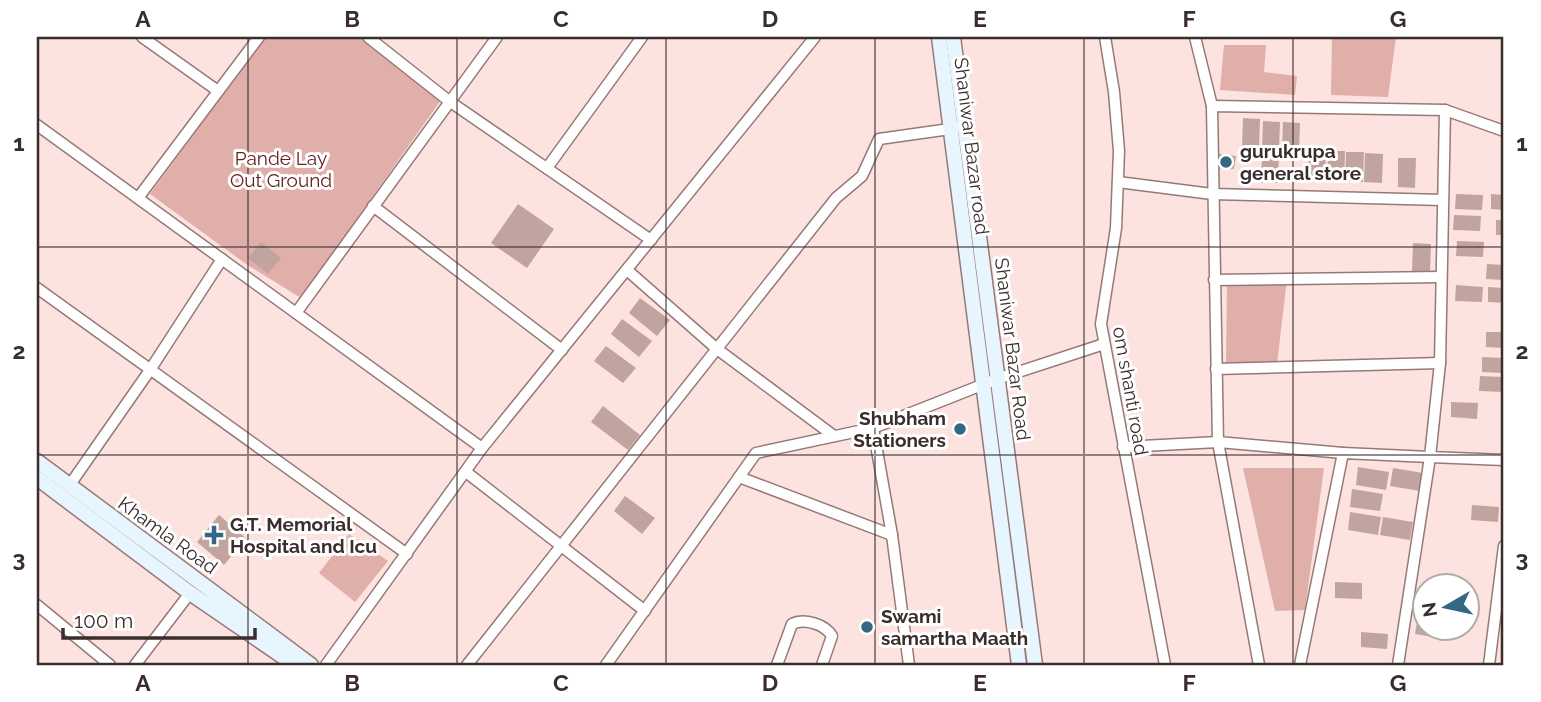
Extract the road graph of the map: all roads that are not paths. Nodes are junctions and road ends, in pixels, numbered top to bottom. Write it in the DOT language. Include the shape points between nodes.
graph roads {
  1 [pos="142,37"];
  2 [pos="260,37"];
  3 [pos="368,37"];
  4 [pos="497,37"];
  5 [pos="642,37"];
  6 [pos="815,37"];
  7 [pos="939,37"];
  8 [pos="953,37"];
  9 [pos="1105,37"];
  10 [pos="1195,37"];
  11 [pos="218,91"];
  12 [pos="449,101"];
  13 [pos="1212,106"];
  14 [pos="1446,110"];
  15 [pos="37,125"];
  16 [pos="958,128"];
  17 [pos="1504,131"];
  18 [pos="547,169"];
  19 [pos="1118,182"];
  20 [pos="1212,194"];
  21 [pos="138,198"];
  22 [pos="1443,200"];
  23 [pos="373,206"];
  24 [pos="651,240"];
  25 [pos="222,259"];
  26 [pos="627,270"];
  27 [pos="1441,277"];
  28 [pos="1214,280"];
  29 [pos="37,288"];
  30 [pos="296,313"];
  31 [pos="1104,344"];
  32 [pos="717,349"];
  33 [pos="562,350"];
  34 [pos="1440,363"];
  35 [pos="1216,369"];
  36 [pos="150,370"];
  37 [pos="991,383"];
  38 [pos="873,428"];
  39 [pos="834,436"];
  40 [pos="1218,442"];
  41 [pos="1123,447"];
  42 [pos="482,448"];
  43 [pos="1343,453"];
  44 [pos="1430,457"];
  45 [pos="1504,460"];
  46 [pos="37,461"];
  47 [pos="466,472"];
  48 [pos="739,477"];
  49 [pos="37,478"];
  50 [pos="69,486"];
  51 [pos="892,535"];
  52 [pos="1504,546"];
  53 [pos="561,547"];
  54 [pos="407,554"];
  55 [pos="190,593"];
  56 [pos="37,605"];
  57 [pos="645,611"];
  58 [pos="787,621"];
  59 [pos="110,665"];
  60 [pos="135,665"];
  61 [pos="295,665"];
  62 [pos="311,665"];
  63 [pos="326,665"];
  64 [pos="467,665"];
  65 [pos="606,665"];
  66 [pos="771,665"];
  67 [pos="777,665"];
  68 [pos="822,665"];
  69 [pos="909,665"];
  70 [pos="1019,665"];
  71 [pos="1035,665"];
  72 [pos="1164,665"];
  73 [pos="1259,665"];
  74 [pos="1300,665"];
  75 [pos="1398,665"];
  76 [pos="1489,665"];
  1 -- 11 [label="street"];
  2 -- 11 [label="street"];
  3 -- 12 [label="street"];
  4 -- 12 [label="street"];
  5 -- 18 [label="street"];
  6 -- 24 [label="street"];
  7 -- 16 [label="main road, Shaniwar Bazar road"];
  8 -- 16 [label="main road, Shaniwar Bazar Road"];
  9 -- 19 [label="street, om shanti road" via="1114,92"];
  10 -- 13 [label="street"];
  11 -- 21 [label="street"];
  12 -- 18 [label="street"];
  12 -- 23 [label="street"];
  13 -- 14 [label="street"];
  13 -- 20 [label="street"];
  14 -- 17 [label="street"];
  14 -- 22 [label="street"];
  15 -- 21 [label="street"];
  16 -- 32 [label="street" via="880,139 862,176 836,198"];
  16 -- 37 [label="main road, Shaniwar Bazar road"];
  18 -- 24 [label="street"];
  19 -- 20 [label="street"];
  19 -- 31 [label="street, om shanti road" via="1101,324"];
  20 -- 22 [label="street"];
  20 -- 28 [label="street"];
  21 -- 25 [label="street"];
  22 -- 27 [label="street"];
  23 -- 30 [label="street"];
  23 -- 33 [label="street"];
  24 -- 26 [label="street"];
  25 -- 30 [label="street"];
  25 -- 36 [label="street"];
  26 -- 32 [label="street"];
  26 -- 33 [label="street"];
  27 -- 28 [label="street"];
  27 -- 34 [label="street"];
  28 -- 35 [label="street"];
  29 -- 36 [label="street"];
  30 -- 42 [label="street"];
  31 -- 37 [label="street"];
  31 -- 41 [label="street, om shanti road"];
  32 -- 39 [label="street"];
  32 -- 53 [label="street"];
  33 -- 42 [label="street"];
  34 -- 35 [label="street"];
  34 -- 44 [label="street"];
  35 -- 40 [label="street"];
  36 -- 50 [label="street"];
  36 -- 54 [label="street"];
  37 -- 38 [label="street"];
  37 -- 70 [label="main road"];
  37 -- 71 [label="main road, Shaniwar Bazar Road"];
  38 -- 39 [label="street"];
  38 -- 51 [label="street"];
  39 -- 48 [label="street" via="756,453"];
  40 -- 41 [label="street"];
  40 -- 43 [label="street"];
  40 -- 73 [label="street"];
  41 -- 72 [label="street, om shanti road"];
  42 -- 47 [label="street"];
  43 -- 44 [label="street"];
  43 -- 74 [label="street"];
  44 -- 45 [label="street"];
  44 -- 75 [label="street"];
  46 -- 50 [label="main road, Khamla Road"];
  47 -- 53 [label="street"];
  47 -- 54 [label="street"];
  48 -- 51 [label="street"];
  48 -- 57 [label="street"];
  49 -- 55 [label="main road, Khamla Road"];
  50 -- 62 [label="main road, Khamla Road"];
  51 -- 69 [label="street"];
  52 -- 76 [label="street"];
  53 -- 57 [label="street"];
  53 -- 64 [label="street"];
  54 -- 63 [label="street"];
  55 -- 60 [label="street"];
  55 -- 61 [label="main road, Khamla Road"];
  56 -- 59 [label="street"];
  57 -- 65 [label="street"];
  58 -- 66 [label="street"];
  67 -- 68 [label="street" via="792,624 804,621 826,628 832,636"];
}
